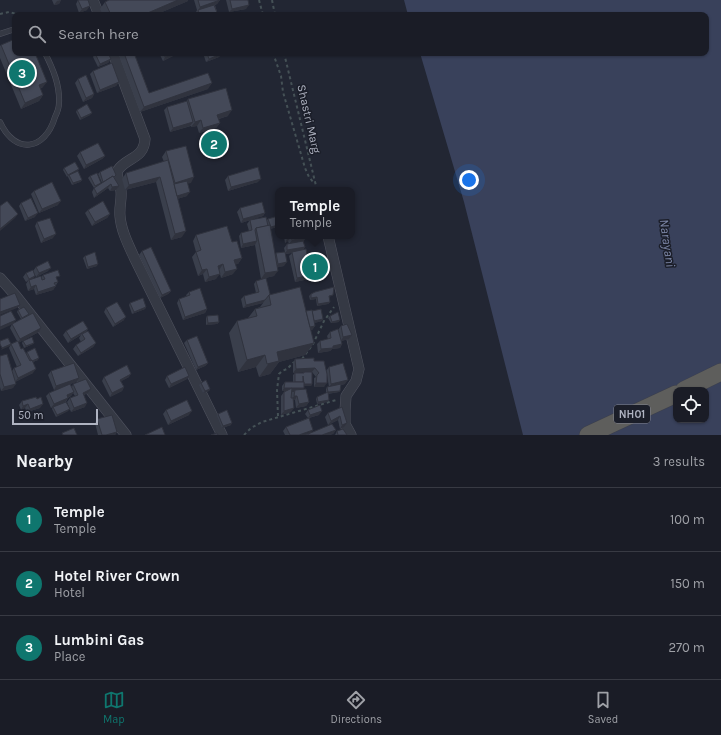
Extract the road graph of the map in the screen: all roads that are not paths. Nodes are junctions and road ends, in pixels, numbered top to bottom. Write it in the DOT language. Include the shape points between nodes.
graph roads {
  1 [pos="93,0"];
  2 [pos="98,12"];
  3 [pos="12,30"];
  4 [pos="0,34"];
  5 [pos="46,56"];
  6 [pos="114,56"];
  7 [pos="0,122"];
  8 [pos="329,239"];
  9 [pos="0,278"];
  10 [pos="721,372"];
  11 [pos="690,387"];
  12 [pos="673,395"];
  13 [pos="126,435"];
  14 [pos="222,435"];
  15 [pos="351,435"];
  16 [pos="588,435"];
  1 -- 2 [label="street"];
  3 -- 4 [label="lane"];
  5 -- 7 [label="lane" via="58,87 59,104 54,123 35,144 23,145 13,140"];
  6 -- 14 [label="street" via="145,139 142,151 117,173 123,229 134,257"];
  8 -- 15 [label="street" via="359,369 356,381 346,396 344,411"];
  9 -- 13 [label="street"];
  10 -- 11 [label="highway"];
  12 -- 16 [label="highway, NH01"];
}
